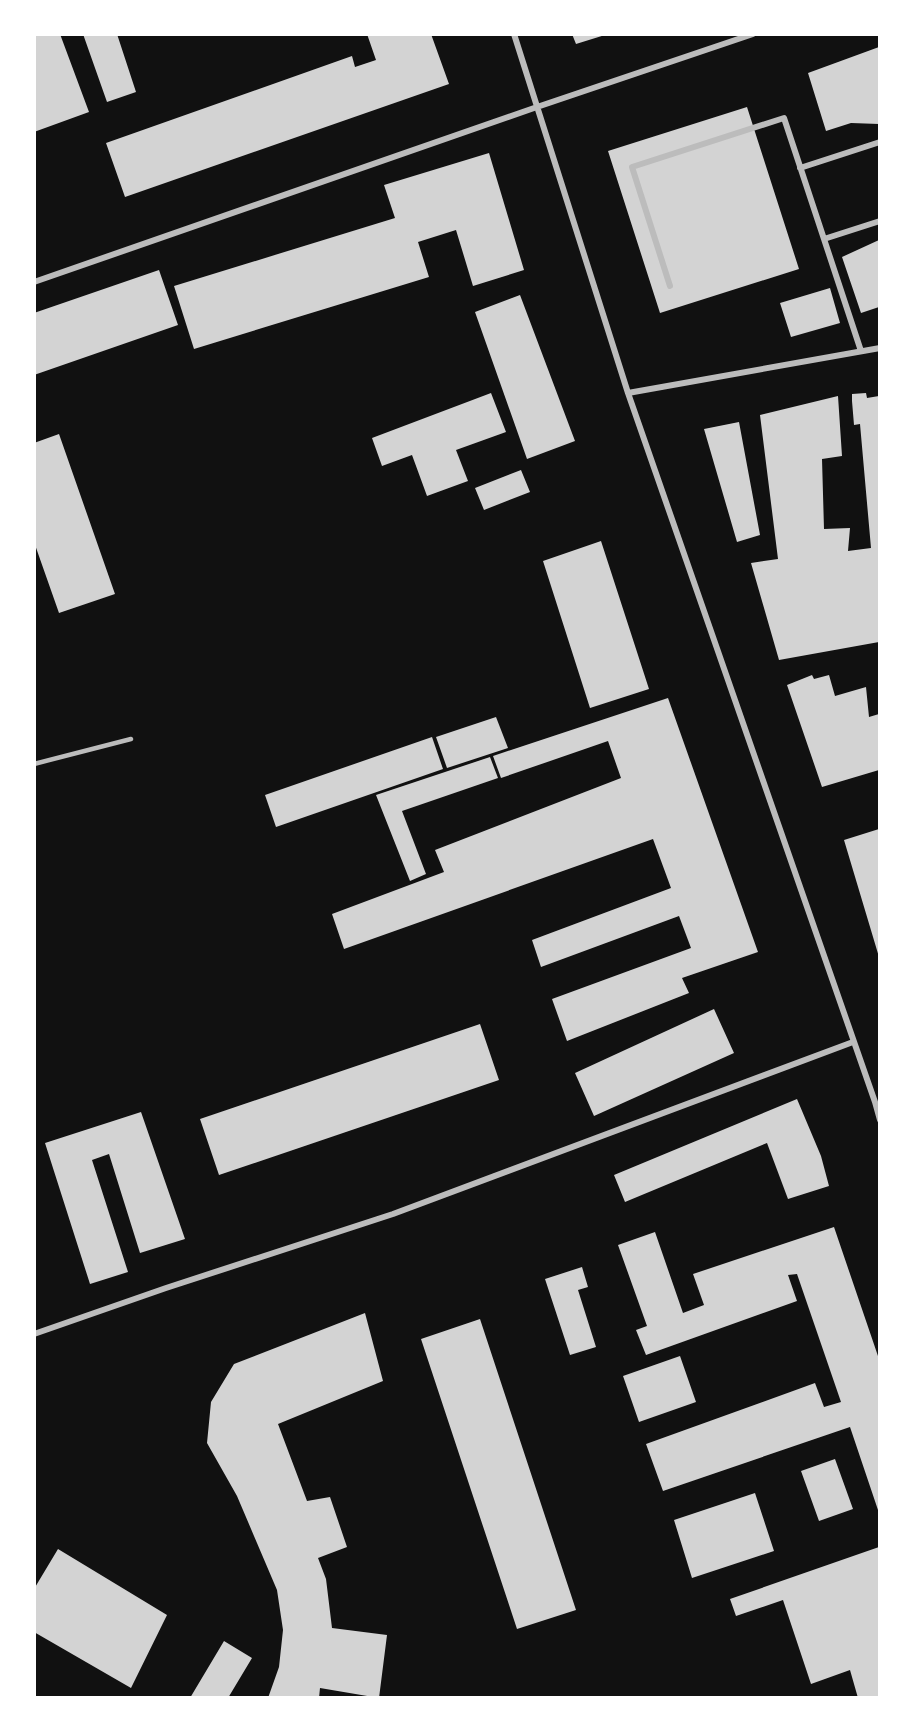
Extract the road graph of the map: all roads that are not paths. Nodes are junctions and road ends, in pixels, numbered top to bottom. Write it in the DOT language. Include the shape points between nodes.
graph roads {
  1 [pos="514,34"];
  2 [pos="753,34"];
  3 [pos="537,107"];
  4 [pos="879,142"];
  5 [pos="800,168"];
  6 [pos="879,221"];
  7 [pos="824,239"];
  8 [pos="34,282"];
  9 [pos="670,286"];
  10 [pos="879,348"];
  11 [pos="861,351"];
  12 [pos="628,393"];
  13 [pos="131,739"];
  14 [pos="34,764"];
  15 [pos="853,1042"];
  16 [pos="877,1102"];
  17 [pos="879,1120"];
  18 [pos="34,1334"];
  1 -- 3 [label="street"];
  2 -- 3 [label="street"];
  3 -- 8 [label="street"];
  3 -- 12 [label="street"];
  4 -- 5 [label="street"];
  5 -- 7 [label="street"];
  5 -- 9 [label="street" via="784,118 632,167"];
  6 -- 7 [label="street"];
  7 -- 11 [label="street"];
  10 -- 11 [label="street"];
  11 -- 12 [label="street"];
  12 -- 15 [label="street"];
  13 -- 14 [label="lane"];
  15 -- 16 [label="street"];
  15 -- 18 [label="street" via="393,1214"];
  16 -- 17 [label="street"];
}
